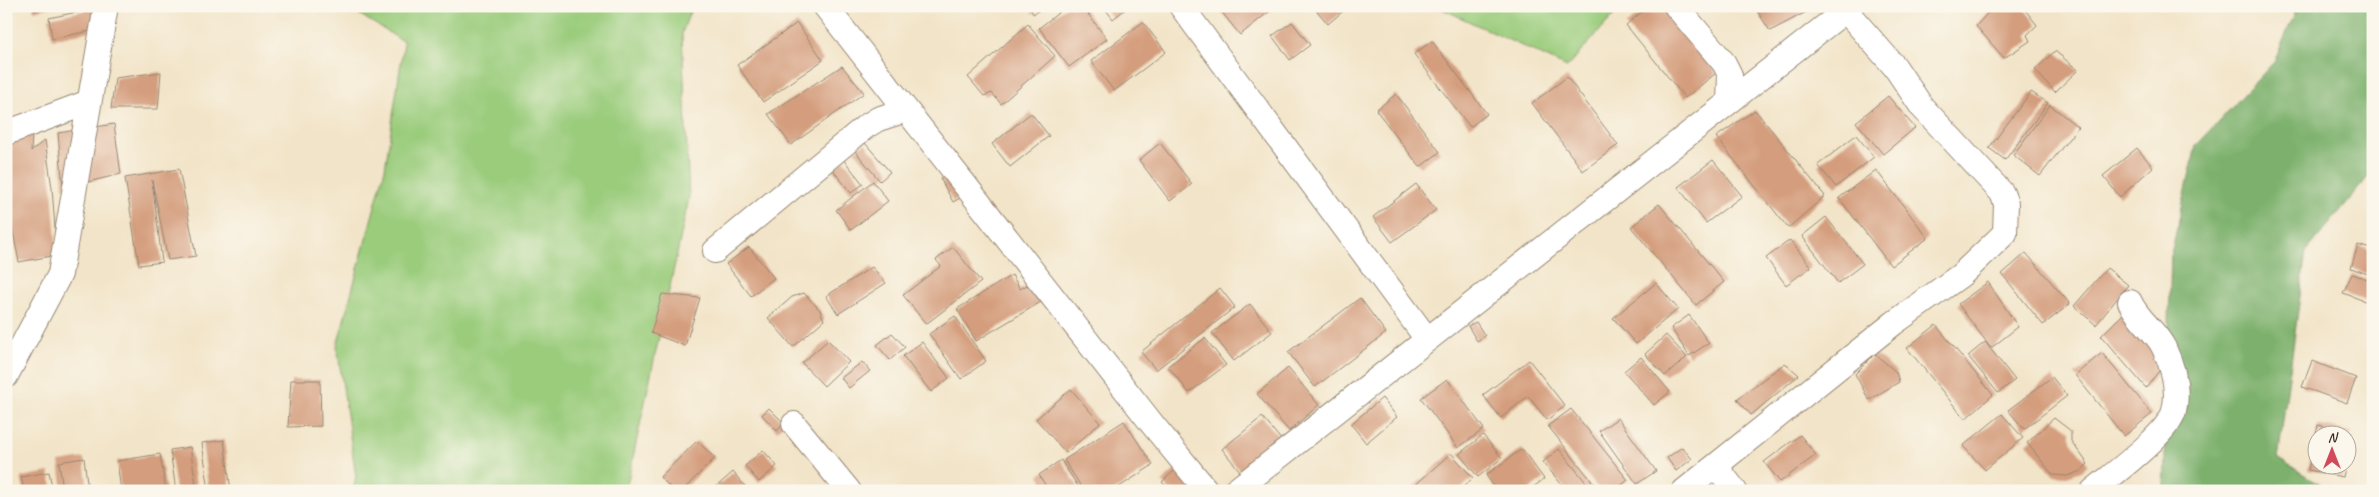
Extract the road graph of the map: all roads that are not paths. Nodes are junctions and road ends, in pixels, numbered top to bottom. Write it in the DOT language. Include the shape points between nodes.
graph roads {
  1 [pos="106,6"];
  2 [pos="826,6"];
  3 [pos="1181,6"];
  4 [pos="1676,6"];
  5 [pos="1848,8"];
  6 [pos="1729,101"];
  7 [pos="89,102"];
  8 [pos="906,110"];
  9 [pos="6,133"];
  10 [pos="714,251"];
  11 [pos="2130,302"];
  12 [pos="1426,339"];
  13 [pos="6,376"];
  14 [pos="794,424"];
  15 [pos="1716,466"];
  16 [pos="849,491"];
  17 [pos="1207,491"];
  18 [pos="1234,491"];
  19 [pos="1684,491"];
  20 [pos="1734,491"];
  21 [pos="2094,491"];
  1 -- 7 [label="street"];
  2 -- 8 [label="street"];
  3 -- 12 [label="street"];
  4 -- 6 [label="street" via="1724,64 1730,75"];
  5 -- 6 [label="street"];
  5 -- 15 [label="street" via="1899,72 1922,107 2002,193 2006,204 2005,233 1961,275 1894,323"];
  6 -- 12 [label="street"];
  7 -- 9 [label="street"];
  7 -- 13 [label="street" via="60,274"];
  8 -- 10 [label="street" via="865,127"];
  8 -- 17 [label="street"];
  11 -- 21 [label="street" via="2135,313 2163,346 2170,362 2176,389 2174,412 2162,431"];
  12 -- 18 [label="street"];
  14 -- 16 [label="street"];
  15 -- 19 [label="street"];
  15 -- 20 [label="street"];
}
